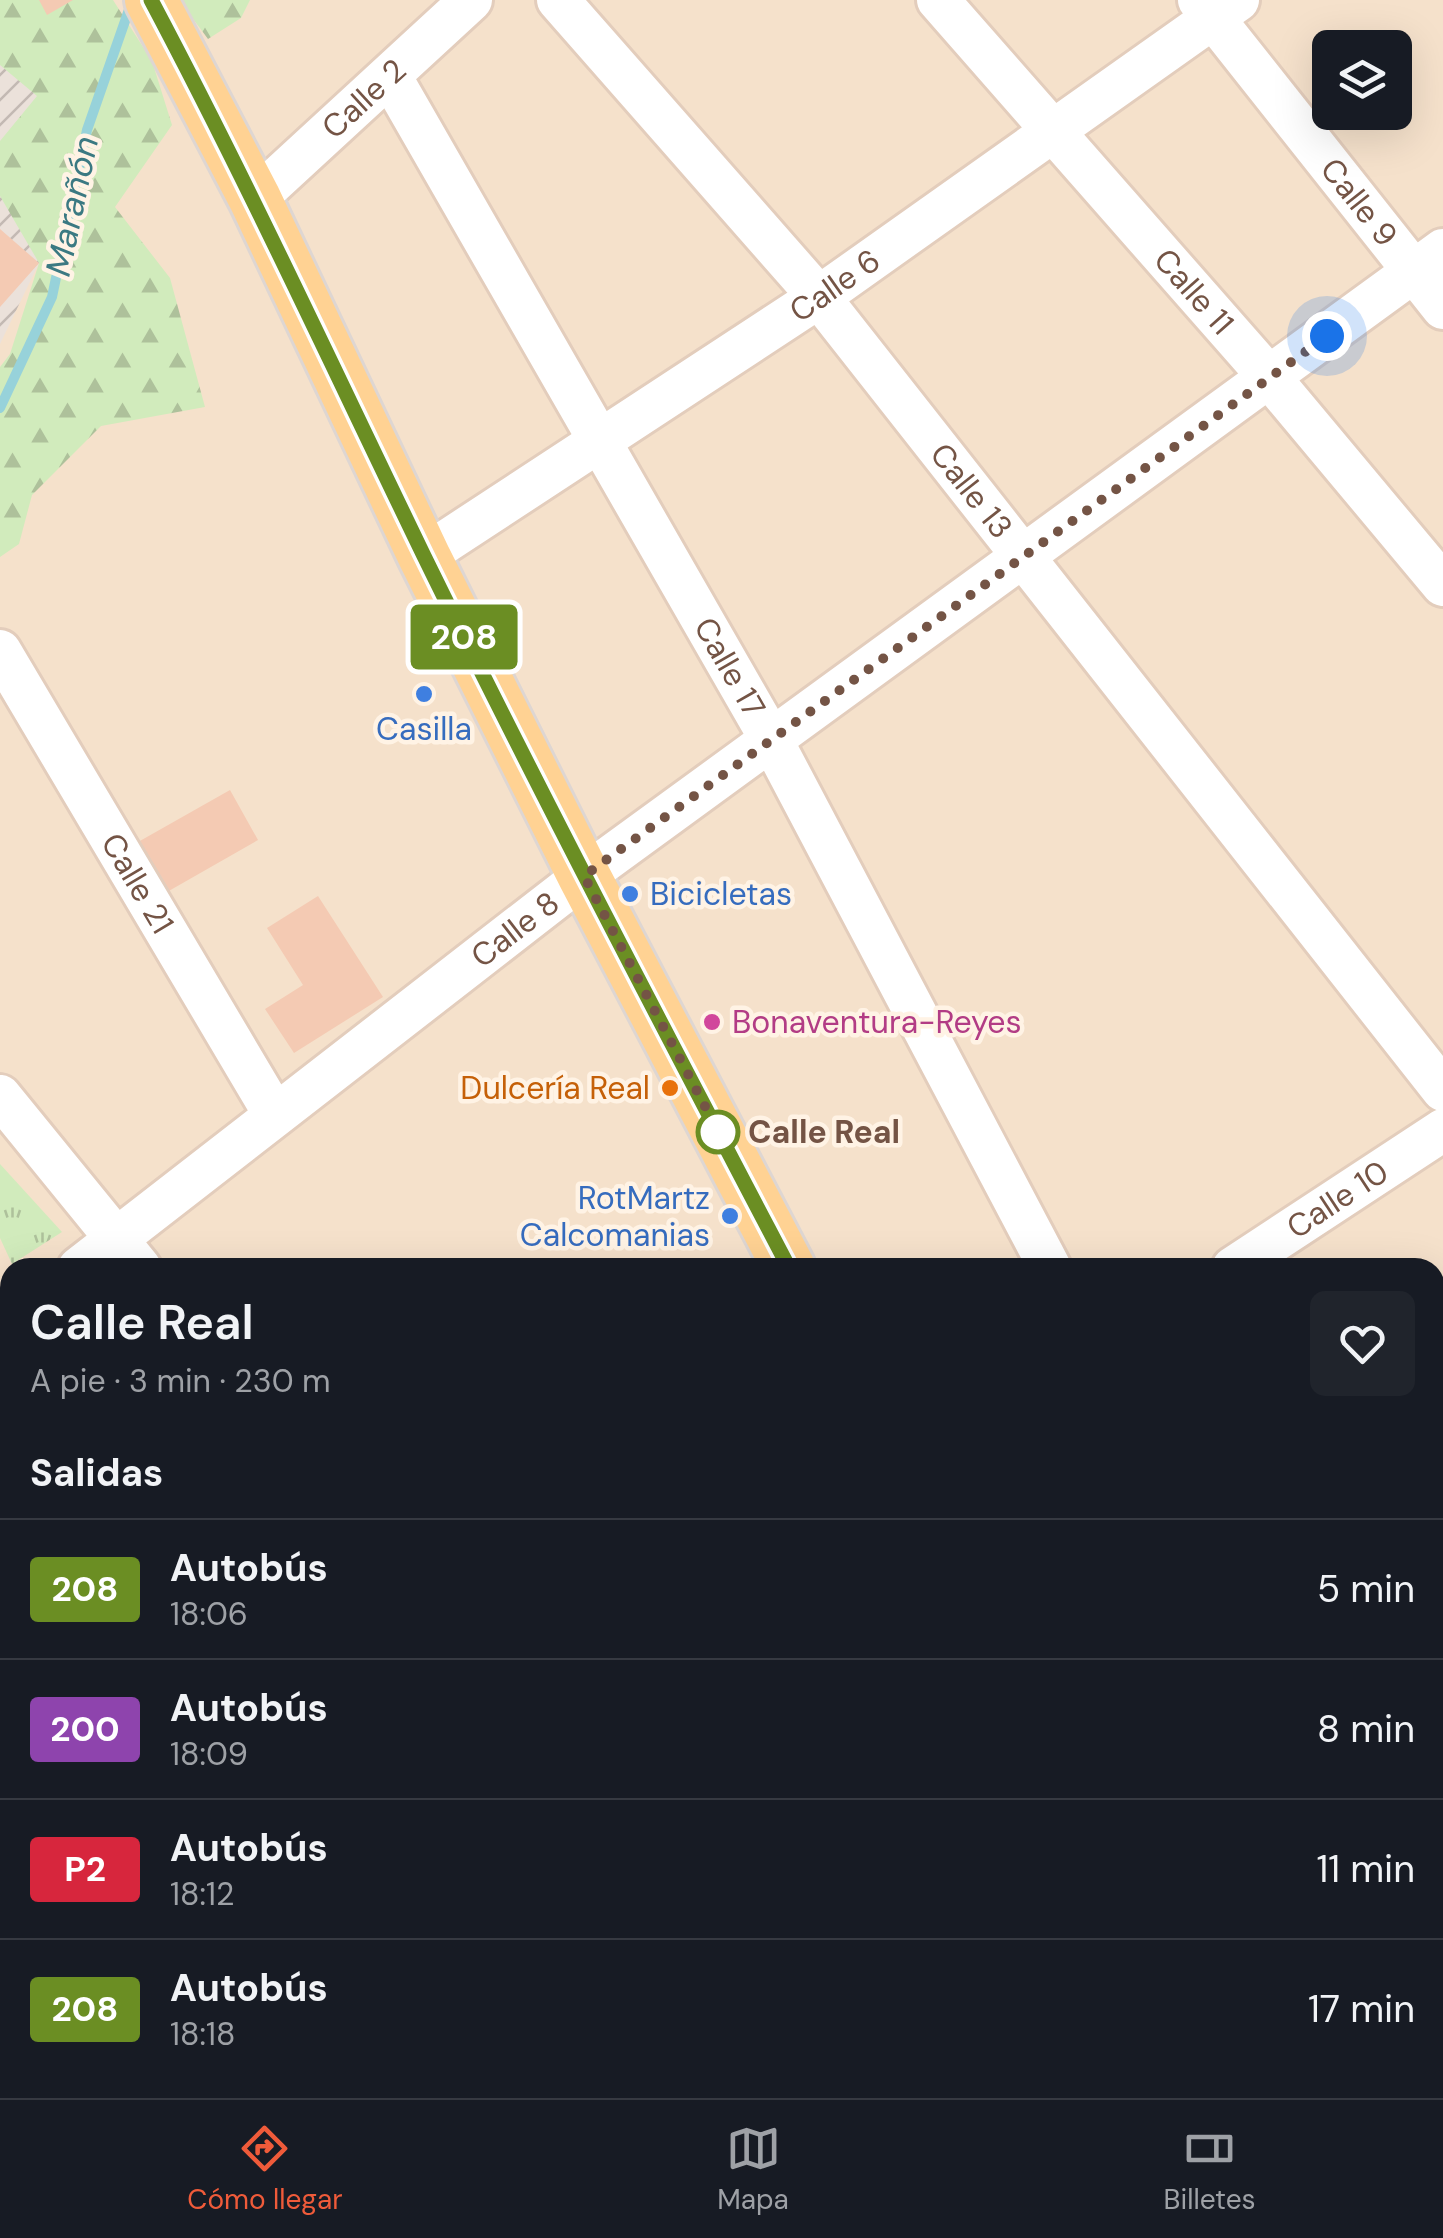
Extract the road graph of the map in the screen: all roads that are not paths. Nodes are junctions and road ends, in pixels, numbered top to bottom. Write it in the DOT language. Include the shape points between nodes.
graph roads {
  1 [pos="151,0"];
  2 [pos="471,0"];
  3 [pos="558,0"];
  4 [pos="938,0"];
  5 [pos="1217,6"];
  6 [pos="390,76"];
  7 [pos="1052,129"];
  8 [pos="255,199"];
  9 [pos="1428,261"];
  10 [pos="819,297"];
  11 [pos="1443,308"];
  12 [pos="1270,378"];
  13 [pos="603,441"];
  14 [pos="424,556"];
  15 [pos="1023,556"];
  16 [pos="1443,585"];
  17 [pos="0,651"];
  18 [pos="772,742"];
  19 [pos="584,876"];
  20 [pos="1443,1090"];
  21 [pos="0,1096"];
  22 [pos="275,1116"];
  23 [pos="1443,1130"];
  24 [pos="127,1253"];
  25 [pos="784,1258"];
  26 [pos="1045,1258"];
  27 [pos="1247,1258"];
  1 -- 8 [label="main road"];
  2 -- 6 [label="street, Calle 2"];
  3 -- 10 [label="street, Calle 13"];
  4 -- 7 [label="street, Calle 11"];
  5 -- 7 [label="street, Calle 6"];
  5 -- 9 [label="street, Calle 9"];
  6 -- 8 [label="street, Calle 2"];
  6 -- 13 [label="street, Calle 17"];
  7 -- 10 [label="street, Calle 6"];
  7 -- 12 [label="street, Calle 11"];
  8 -- 14 [label="main road"];
  9 -- 11 [label="street, Calle 9"];
  9 -- 12 [label="street, Calle 8"];
  10 -- 13 [label="street, Calle 6"];
  10 -- 15 [label="street, Calle 13"];
  12 -- 15 [label="street, Calle 8"];
  12 -- 16 [label="street, Calle 11"];
  13 -- 14 [label="street, Calle 6"];
  13 -- 18 [label="street, Calle 17"];
  14 -- 19 [label="main road"];
  15 -- 18 [label="street, Calle 8"];
  15 -- 20 [label="street, Calle 13"];
  17 -- 22 [label="street, Calle 21"];
  18 -- 19 [label="street, Calle 8"];
  18 -- 26 [label="street, Calle 17"];
  19 -- 22 [label="street, Calle 8"];
  19 -- 25 [label="main road"];
  21 -- 24 [label="street"];
  22 -- 24 [label="street, Calle 8"];
  23 -- 27 [label="street, Calle 10"];
}
